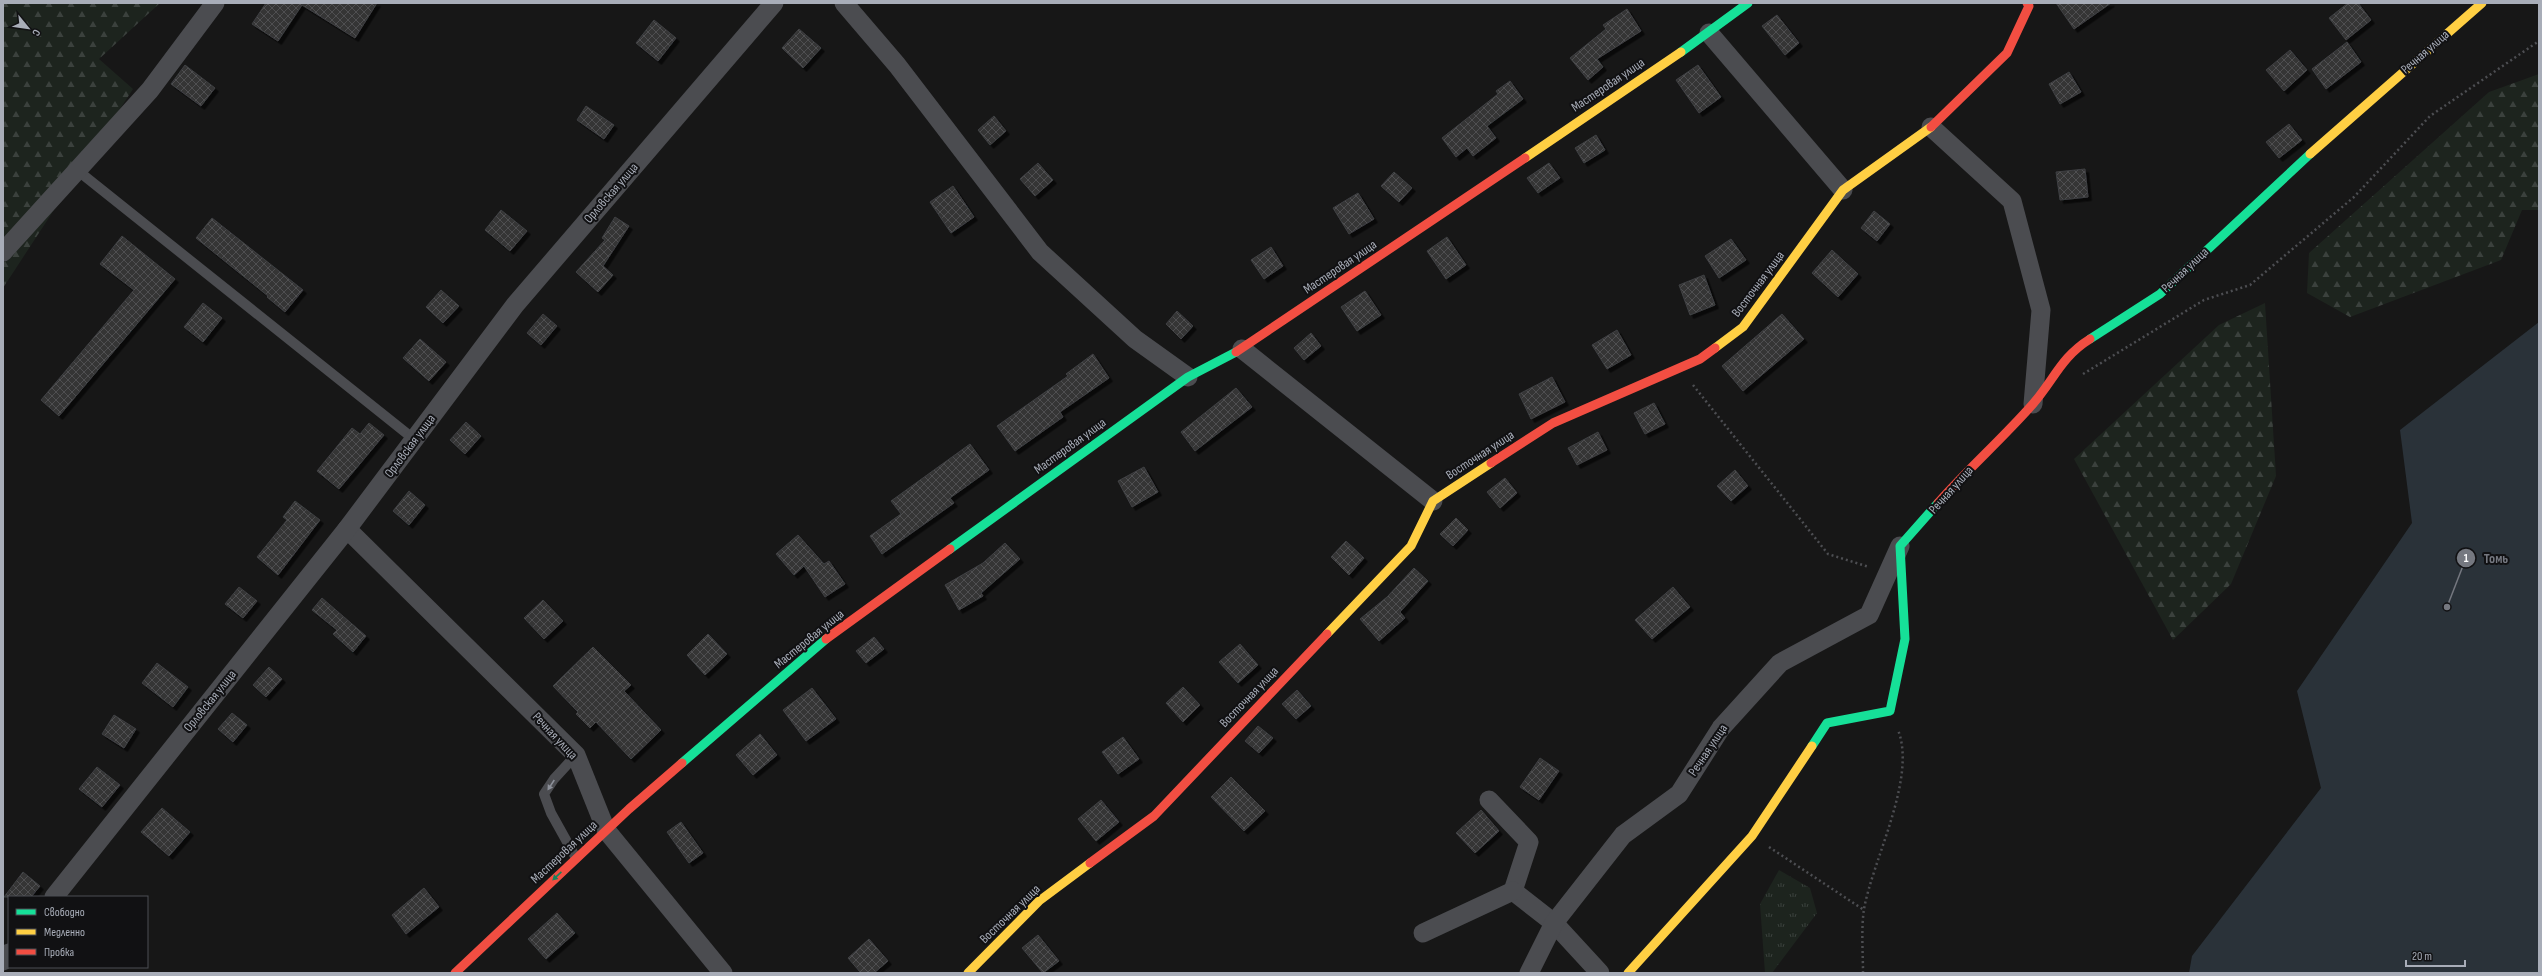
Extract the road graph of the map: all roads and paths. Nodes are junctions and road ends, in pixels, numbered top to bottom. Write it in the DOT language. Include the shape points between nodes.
graph roads {
  1 [pos="215,3"];
  2 [pos="774,3"];
  3 [pos="844,3"];
  4 [pos="1748,3"];
  5 [pos="2027,3"];
  6 [pos="2482,3"];
  7 [pos="1709,33"];
  8 [pos="2539,41"];
  9 [pos="1931,127"];
  10 [pos="77,170"];
  11 [pos="1843,190"];
  12 [pos="3,252"];
  13 [pos="1242,349"];
  14 [pos="1679,368"];
  15 [pos="2079,376"];
  16 [pos="1188,377"];
  17 [pos="2033,404"];
  18 [pos="415,440"];
  19 [pos="1433,501"];
  20 [pos="347,529"];
  21 [pos="1900,546"];
  22 [pos="1888,573"];
  23 [pos="1890,710"];
  24 [pos="576,755"];
  25 [pos="1489,800"];
  26 [pos="606,830"];
  27 [pos="1752,836"];
  28 [pos="576,858"];
  29 [pos="1513,891"];
  30 [pos="55,896"];
  31 [pos="1864,910"];
  32 [pos="1554,923"];
  33 [pos="1423,933"];
  34 [pos="455,973"];
  35 [pos="723,973"];
  36 [pos="968,973"];
  37 [pos="1529,973"];
  38 [pos="1600,973"];
  39 [pos="1628,973"];
  40 [pos="1863,973"];
  1 -- 10 [label="street" via="150,90"];
  2 -- 18 [label="street, Орловская улица" via="515,305"];
  3 -- 16 [label="street" via="897,65 1040,252 1135,339"];
  4 -- 7 [label="street, Мастеровая улица"];
  5 -- 9 [label="street, Восточная улица" via="2029,6 2007,53"];
  6 -- 17 [label="street, Речная улица" via="2350,117 2160,294 2073,350"];
  7 -- 11 [label="street"];
  7 -- 13 [label="street, Мастеровая улица"];
  8 -- 15 [label="path" via="2430,116 2354,197 2250,285 2204,300"];
  9 -- 11 [label="street, Восточная улица"];
  9 -- 17 [label="street" via="2012,201 2041,310"];
  10 -- 12 [label="street"];
  10 -- 18 [label="lane"];
  11 -- 14 [label="street, Восточная улица" via="1743,327 1700,359"];
  13 -- 16 [label="street, Мастеровая улица"];
  13 -- 19 [label="street"];
  14 -- 19 [label="street, Восточная улица" via="1553,423"];
  14 -- 22 [label="path" via="1828,554"];
  16 -- 26 [label="street, Мастеровая улица" via="830,636"];
  17 -- 21 [label="street, Речная улица" via="1971,466"];
  18 -- 20 [label="street, Орловская улица"];
  19 -- 36 [label="street, Восточная улица" via="1411,546 1154,816 1039,901"];
  20 -- 24 [label="street, Речная улица"];
  20 -- 30 [label="street, Орловская улица"];
  21 -- 22 [label="street, Речная улица"];
  21 -- 23 [label="street" via="1905,639"];
  22 -- 32 [label="street, Речная улица" via="1869,615 1780,663 1721,728 1679,794 1623,835"];
  23 -- 27 [label="street" via="1827,723"];
  23 -- 31 [label="path" via="1903,742 1899,791"];
  24 -- 26 [label="street, Речная улица"];
  24 -- 28 [label="lane, one-way" via="544,794"];
  25 -- 29 [label="street" via="1529,842"];
  26 -- 28 [label="street, Мастеровая улица"];
  26 -- 35 [label="street, Речная улица"];
  27 -- 31 [label="path"];
  27 -- 39 [label="street"];
  28 -- 34 [label="street, Мастеровая улица, one-way"];
  29 -- 32 [label="street"];
  29 -- 33 [label="street"];
  31 -- 40 [label="path"];
  32 -- 37 [label="street, Речная улица"];
  32 -- 38 [label="street"];
}
